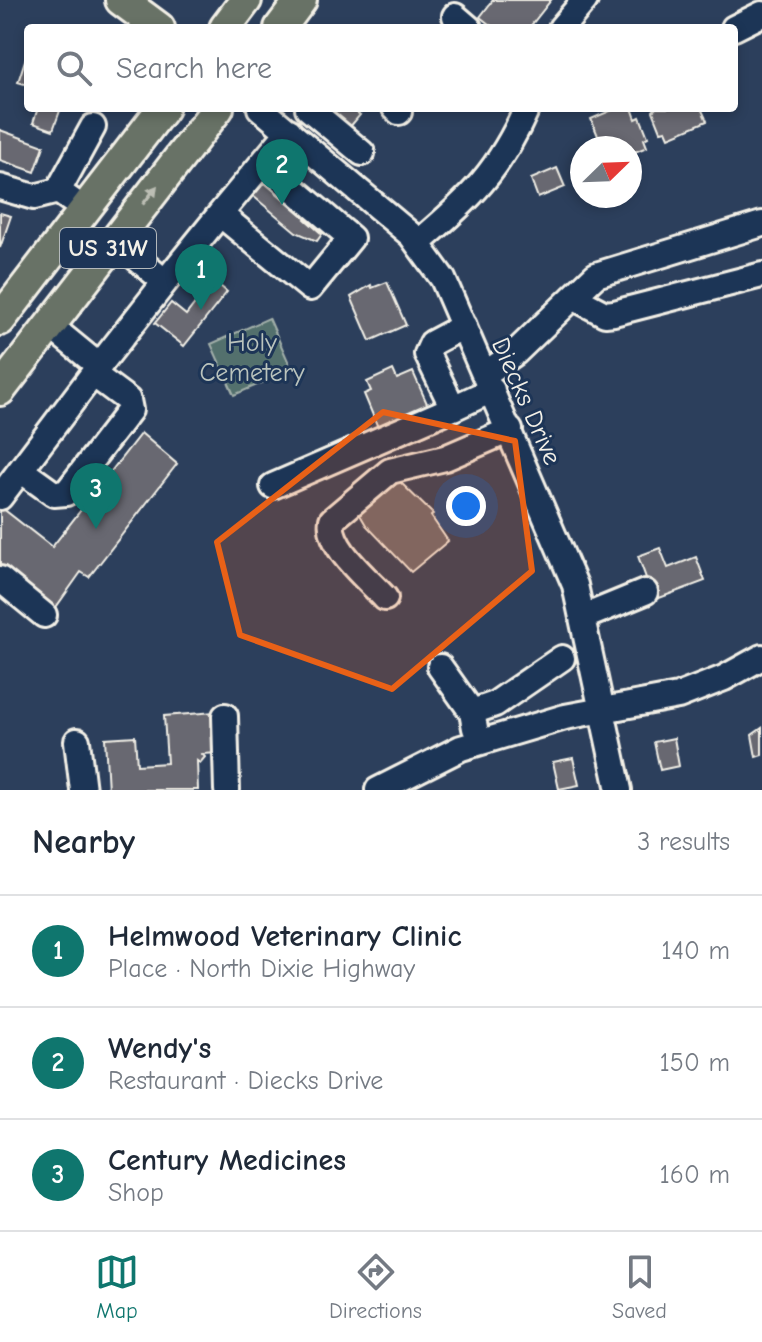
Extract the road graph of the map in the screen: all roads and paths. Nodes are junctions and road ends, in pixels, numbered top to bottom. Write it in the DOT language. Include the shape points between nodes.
graph roads {
  1 [pos="121,0"];
  2 [pos="246,0"];
  3 [pos="301,0"];
  4 [pos="585,0"];
  5 [pos="762,14"];
  6 [pos="154,24"];
  7 [pos="228,24"];
  8 [pos="283,24"];
  9 [pos="564,24"];
  10 [pos="738,26"];
  11 [pos="160,112"];
  12 [pos="215,112"];
  13 [pos="265,112"];
  14 [pos="313,112"];
  15 [pos="525,112"];
  16 [pos="93,127"];
  17 [pos="289,131"];
  18 [pos="362,153"];
  19 [pos="263,163"];
  20 [pos="0,187"];
  21 [pos="58,191"];
  22 [pos="85,210"];
  23 [pos="220,214"];
  24 [pos="762,224"];
  25 [pos="115,240"];
  26 [pos="419,242"];
  27 [pos="762,275"];
  28 [pos="165,282"];
  29 [pos="573,297"];
  30 [pos="5,302"];
  31 [pos="49,325"];
  32 [pos="464,326"];
  33 [pos="96,370"];
  34 [pos="489,382"];
  35 [pos="0,390"];
  36 [pos="453,408"];
  37 [pos="510,430"];
  38 [pos="22,471"];
  39 [pos="273,486"];
  40 [pos="0,497"];
  41 [pos="0,579"];
  42 [pos="645,592"];
  43 [pos="385,598"];
  44 [pos="44,615"];
  45 [pos="584,617"];
  46 [pos="762,657"];
  47 [pos="562,658"];
  48 [pos="440,667"];
  49 [pos="604,710"];
  50 [pos="472,712"];
  51 [pos="225,716"];
  52 [pos="77,741"];
  53 [pos="478,742"];
  54 [pos="83,790"];
  55 [pos="227,790"];
  56 [pos="378,790"];
  57 [pos="619,790"];
  1 -- 6 [label="main road"];
  2 -- 7 [label="main road"];
  3 -- 8 [label="main road"];
  4 -- 9 [label="street"];
  5 -- 10 [label="street"];
  11 -- 22 [label="main road, US 31W"];
  25 -- 12 [label="main road, US 31W, one-way"];
  13 -- 17 [label="street, Diecks Drive"];
  14 -- 18 [label="street"];
  15 -- 26 [label="street" via="503,157 475,193"];
  16 -- 21 [label="street"];
  17 -- 19 [label="street"];
  17 -- 26 [label="street, Diecks Drive"];
  19 -- 23 [label="street"];
  19 -- 23 [label="street" via="351,238 310,288"];
  20 -- 21 [label="street" via="34,197"];
  21 -- 22 [label="street"];
  22 -- 30 [label="main road, US 31W"];
  23 -- 28 [label="street"];
  24 -- 29 [label="street" via="617,266 596,275"];
  25 -- 28 [label="street"];
  25 -- 31 [label="main road, US 31W"];
  26 -- 32 [label="street, Diecks Drive"];
  27 -- 29 [label="street" via="614,313 605,314"];
  28 -- 33 [label="street"];
  29 -- 34 [label="street"];
  31 -- 33 [label="street"];
  31 -- 35 [label="main road, US 31W"];
  32 -- 34 [label="street, Diecks Drive"];
  32 -- 36 [label="street" via="427,347"];
  33 -- 38 [label="street"];
  33 -- 38 [label="street" via="128,400 130,410 66,493 54,494"];
  34 -- 36 [label="street"];
  34 -- 37 [label="street, Diecks Drive"];
  36 -- 39 [label="street"];
  37 -- 43 [label="street" via="458,454 390,471 332,520 336,543"];
  37 -- 45 [label="street, Diecks Drive"];
  38 -- 40 [label="street"];
  41 -- 44 [label="street"];
  42 -- 45 [label="street"];
  45 -- 49 [label="street, Diecks Drive"];
  46 -- 49 [label="street" via="678,696"];
  47 -- 50 [label="street" via="495,704"];
  48 -- 50 [label="street"];
  49 -- 53 [label="street"];
  49 -- 57 [label="street, Diecks Drive"];
  50 -- 53 [label="street"];
  51 -- 55 [label="street"];
  52 -- 54 [label="street"];
  53 -- 56 [label="street"];
}
